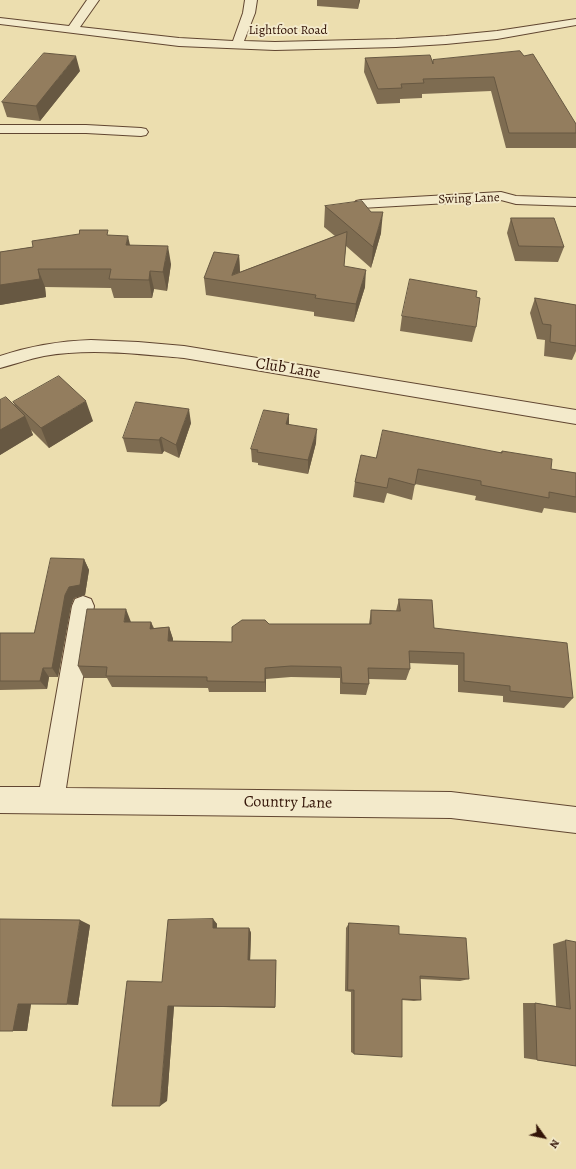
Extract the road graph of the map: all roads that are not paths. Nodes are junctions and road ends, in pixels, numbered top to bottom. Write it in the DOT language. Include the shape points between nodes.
graph roads {
  1 [pos="93,0"];
  2 [pos="251,0"];
  3 [pos="0,20"];
  4 [pos="576,22"];
  5 [pos="72,29"];
  6 [pos="237,45"];
  7 [pos="0,129"];
  8 [pos="141,132"];
  9 [pos="576,202"];
  10 [pos="361,204"];
  11 [pos="0,362"];
  12 [pos="576,417"];
  13 [pos="83,606"];
  14 [pos="0,800"];
  15 [pos="51,801"];
  16 [pos="576,820"];
  1 -- 5 [label="street"];
  2 -- 6 [label="street"];
  3 -- 5 [label="street, Lightfoot Road"];
  4 -- 6 [label="street, Lightfoot Road" via="497,35 446,40 333,45"];
  5 -- 6 [label="street, Lightfoot Road" via="179,42"];
  7 -- 8 [label="street"];
  9 -- 10 [label="street, Swing Lane" via="516,200 501,196"];
  11 -- 12 [label="street, Club Lane" via="36,352 76,347 154,349 192,353"];
  13 -- 15 [label="street"];
  14 -- 15 [label="street, Country Lane"];
  15 -- 16 [label="street, Country Lane" via="451,805"];
}
